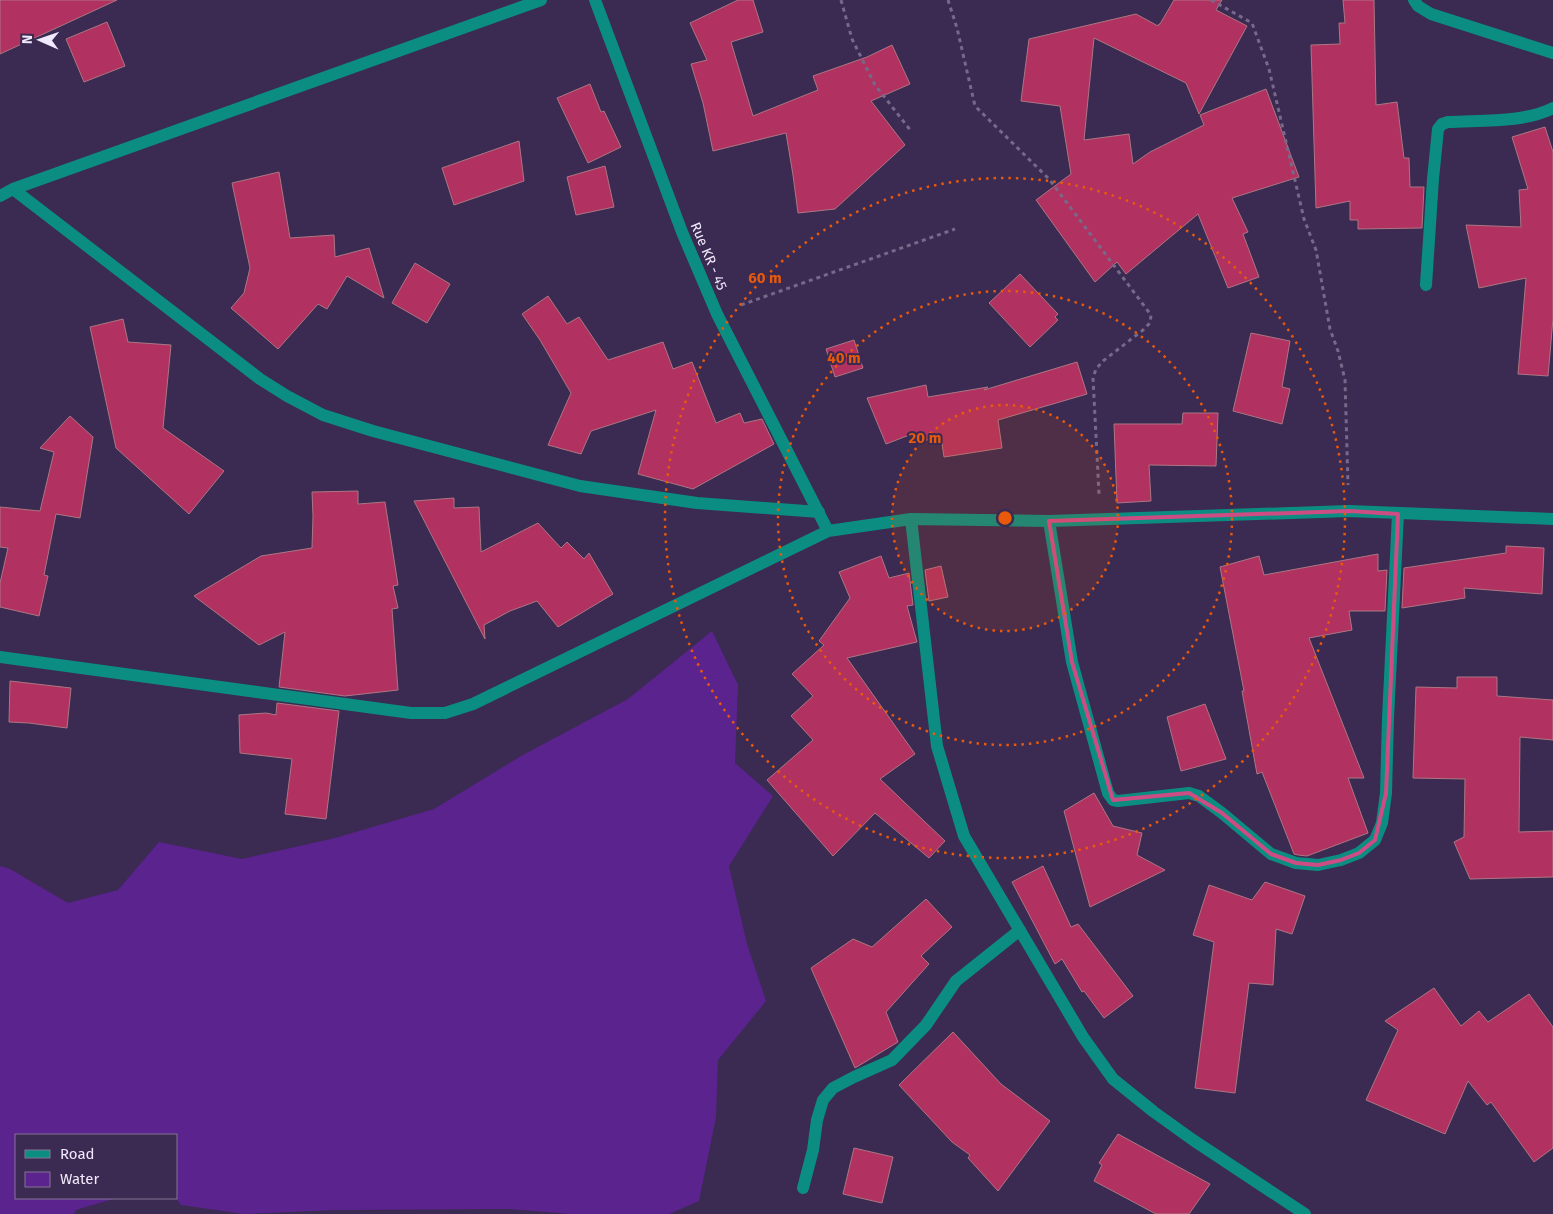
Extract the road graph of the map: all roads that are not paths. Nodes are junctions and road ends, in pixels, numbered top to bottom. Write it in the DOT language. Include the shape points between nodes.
graph roads {
  1 [pos="541,0"];
  2 [pos="595,0"];
  3 [pos="1414,0"];
  4 [pos="1553,53"];
  5 [pos="1553,108"];
  6 [pos="13,190"];
  7 [pos="0,196"];
  8 [pos="1426,285"];
  9 [pos="819,512"];
  10 [pos="1398,514"];
  11 [pos="911,519"];
  12 [pos="1553,520"];
  13 [pos="1049,521"];
  14 [pos="828,531"];
  15 [pos="0,657"];
  16 [pos="1020,930"];
  17 [pos="803,1188"];
  18 [pos="1305,1214"];
  1 -- 6 [label="street"];
  2 -- 9 [label="street, Rue KR - 45" via="682,232 717,314"];
  3 -- 4 [label="street" via="1431,14"];
  5 -- 8 [label="street" via="1522,118 1448,122 1438,129"];
  6 -- 7 [label="street"];
  6 -- 9 [label="street" via="260,379 322,415 580,486 697,503"];
  9 -- 14 [label="street, Rue KR - 45"];
  10 -- 12 [label="street"];
  10 -- 13 [label="street" via="1349,511"];
  10 -- 13 [label="street" via="1382,823 1375,840 1359,853 1318,865 1296,863 1271,854 1199,796 1175,793 1112,800 1072,662"];
  11 -- 13 [label="street"];
  11 -- 14 [label="street"];
  11 -- 16 [label="street" via="937,746 964,836"];
  14 -- 15 [label="street" via="473,704 445,713 411,713"];
  16 -- 17 [label="street" via="956,981 926,1025 892,1060 833,1088 823,1100"];
  16 -- 18 [label="street" via="1083,1037 1113,1079 1193,1140"];
}
